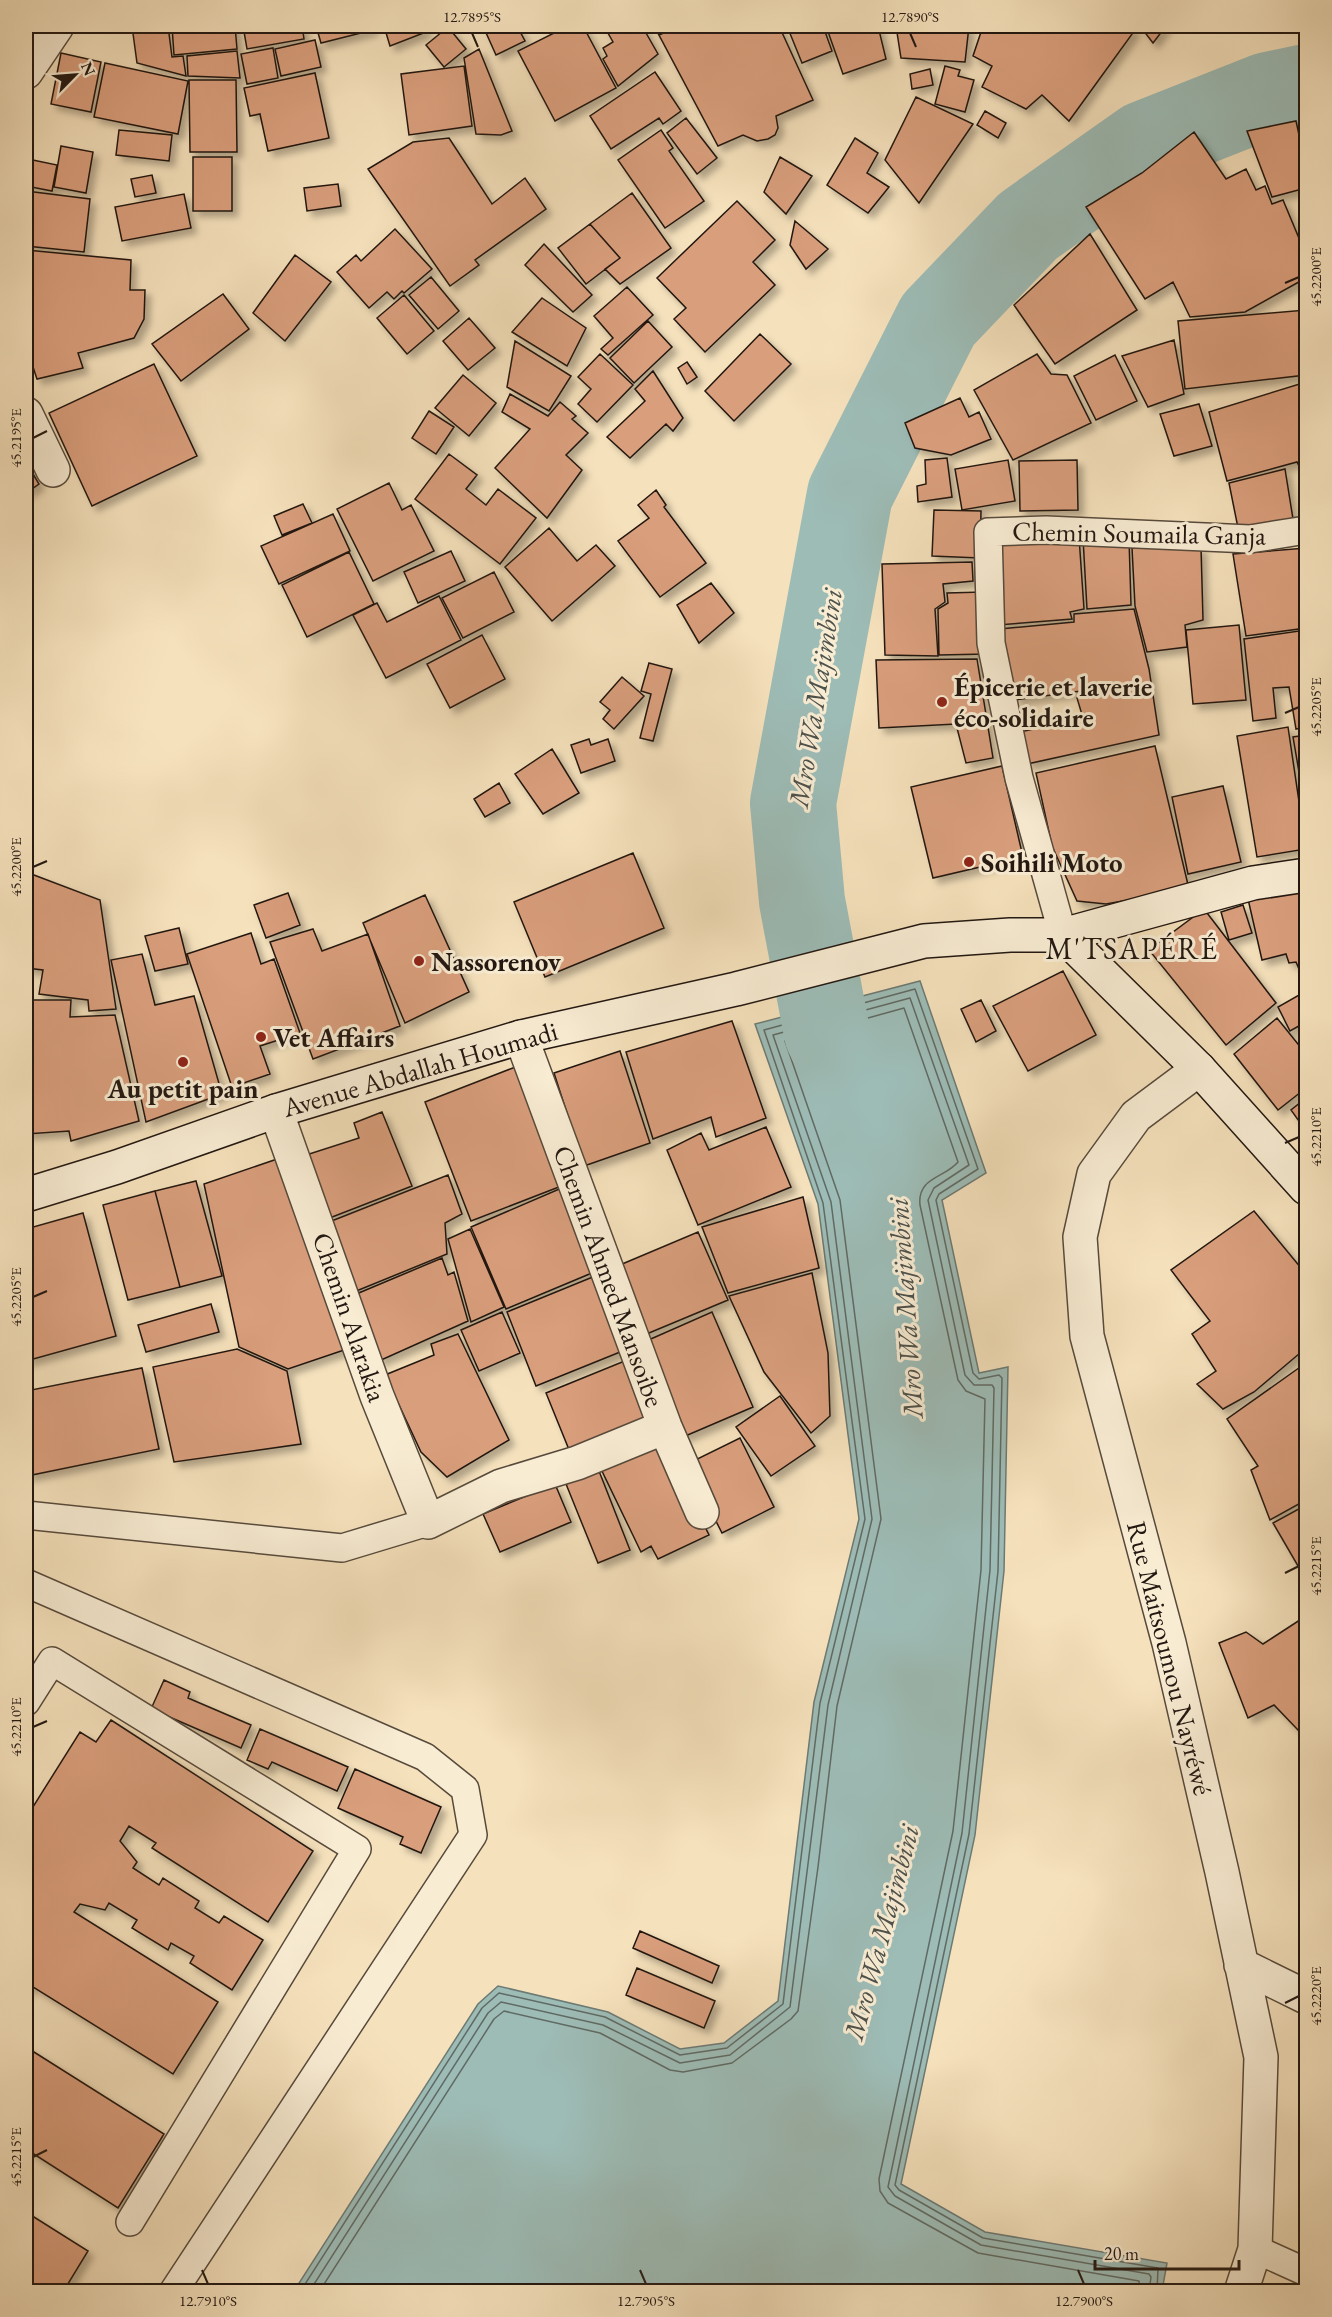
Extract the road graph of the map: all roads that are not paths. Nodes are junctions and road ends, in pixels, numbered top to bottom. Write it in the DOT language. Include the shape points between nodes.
graph roads {
  1 [pos="57,26"];
  2 [pos="26,72"];
  3 [pos="26,414"];
  4 [pos="53,470"];
  5 [pos="1306,530"];
  6 [pos="1306,875"];
  7 [pos="1063,934"];
  8 [pos="521,1037"];
  9 [pos="1199,1069"];
  10 [pos="276,1111"];
  11 [pos="1306,1188"];
  12 [pos="26,1195"];
  13 [pos="665,1427"];
  14 [pos="702,1512"];
  15 [pos="26,1515"];
  16 [pos="428,1522"];
  17 [pos="26,1583"];
  18 [pos="26,1702"];
  19 [pos="1242,1965"];
  20 [pos="1306,1997"];
  21 [pos="130,2222"];
  22 [pos="1255,2249"];
  23 [pos="1306,2272"];
  24 [pos="174,2292"];
  25 [pos="1241,2292"];
  1 -- 2 [label="street"];
  3 -- 4 [label="street"];
  5 -- 7 [label="lane, Chemin Soumaila Ganja" via="1250,539 1046,530 988,532 991,644 1018,778"];
  6 -- 7 [label="street" via="1253,883"];
  7 -- 8 [label="street, Avenue Abdallah Houmadi" via="924,941"];
  7 -- 9 [label="street"];
  8 -- 10 [label="street, Avenue Abdallah Houmadi"];
  8 -- 13 [label="street, Chemin Ahmed Mansoibe"];
  9 -- 11 [label="street"];
  9 -- 19 [label="street, Rue Maitsoumou Nayréwé" via="1136,1116 1094,1174 1080,1237 1087,1336 1169,1644"];
  10 -- 12 [label="street, Avenue Abdallah Houmadi"];
  10 -- 16 [label="street, Chemin Alarakia" via="377,1395"];
  13 -- 14 [label="street, Chemin Ahmed Mansoibe"];
  13 -- 16 [label="street" via="577,1463 501,1486"];
  15 -- 16 [label="lane" via="342,1548"];
  17 -- 24 [label="lane" via="425,1757 465,1789 473,1835"];
  18 -- 21 [label="lane" via="52,1661 357,1849"];
  19 -- 20 [label="street"];
  19 -- 22 [label="street, Rue Maitsoumou Nayréwé" via="1261,2057"];
  22 -- 23 [label="lane"];
  22 -- 25 [label="street, Rue Maitsoumou Nayréwé"];
}
